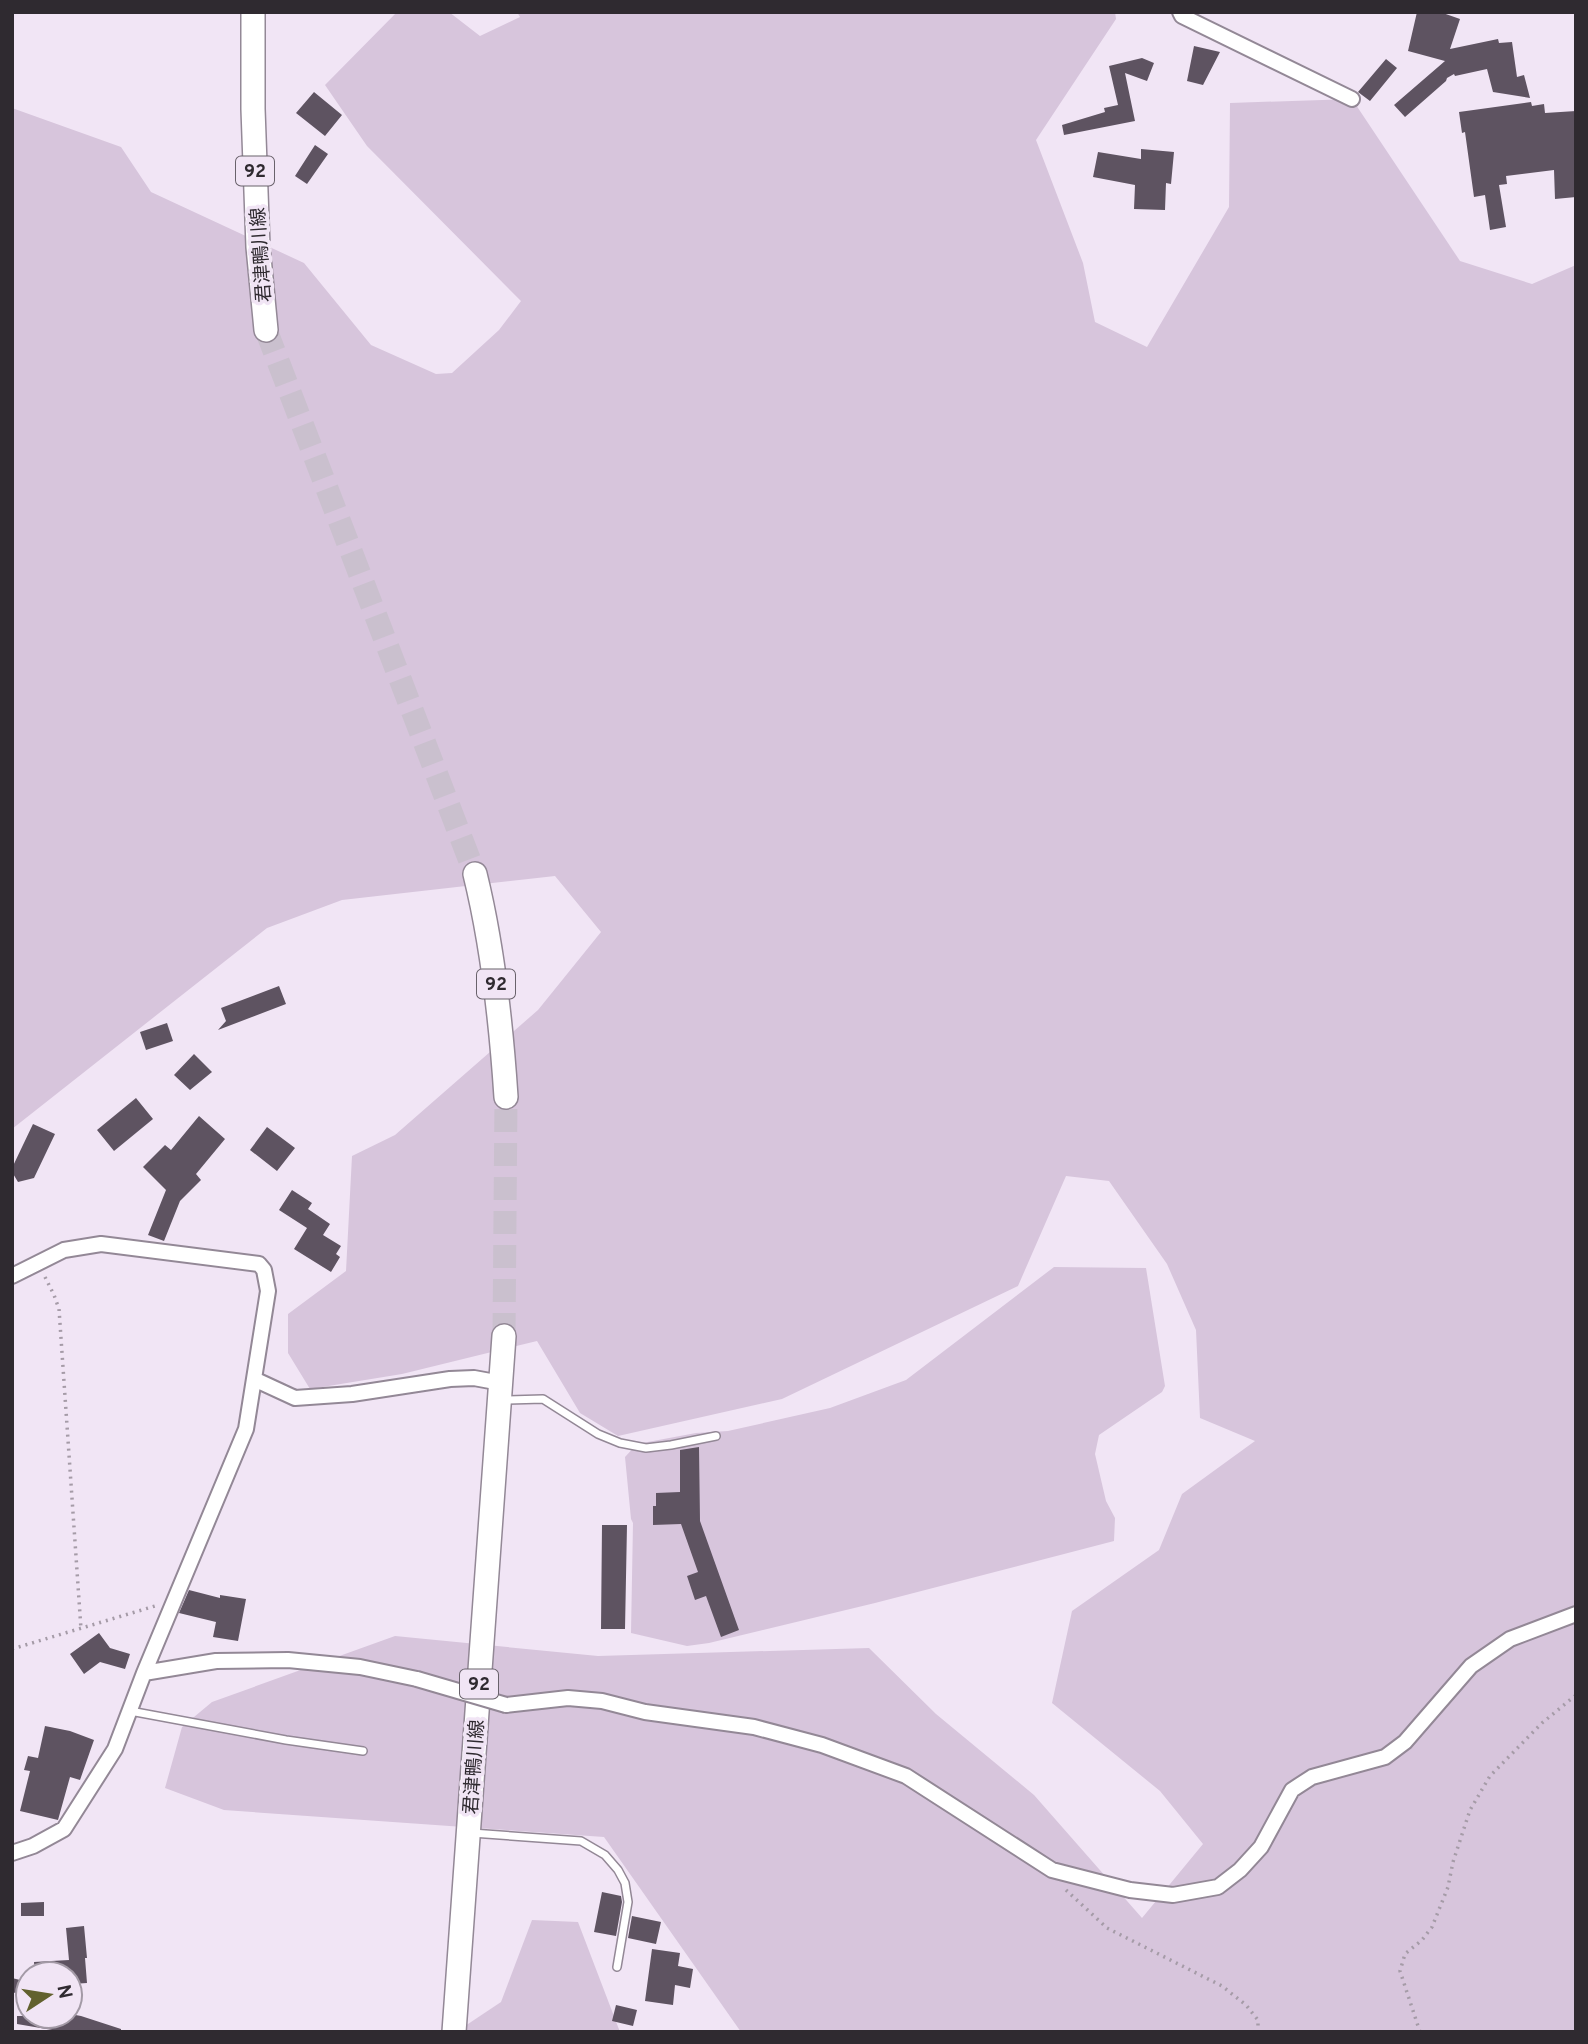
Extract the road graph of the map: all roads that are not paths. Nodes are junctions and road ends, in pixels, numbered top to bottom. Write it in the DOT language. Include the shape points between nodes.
graph roads {
  1 [pos="253,12"];
  2 [pos="1180,12"];
  3 [pos="1353,99"];
  4 [pos="267,330"];
  5 [pos="475,874"];
  6 [pos="506,1097"];
  7 [pos="12,1276"];
  8 [pos="504,1336"];
  9 [pos="254,1379"];
  10 [pos="500,1392"];
  11 [pos="716,1436"];
  12 [pos="1576,1614"];
  13 [pos="144,1673"];
  14 [pos="130,1711"];
  15 [pos="363,1751"];
  16 [pos="468,1833"];
  17 [pos="12,1853"];
  18 [pos="617,1967"];
  19 [pos="454,2032"];
  1 -- 4 [label="main road, 君津鴨川線 / 92" via="258,247"];
  2 -- 3 [label="street"];
  5 -- 6 [label="main road, 92" via="492,955"];
  7 -- 9 [label="street" via="64,1250 101,1244 258,1264 264,1270 268,1291"];
  8 -- 10 [label="main road, 君津鴨川線 / 92"];
  9 -- 10 [label="street" via="295,1398 474,1378"];
  9 -- 13 [label="street" via="246,1429"];
  10 -- 11 [label="lane" via="543,1399 620,1443 646,1448"];
  10 -- 16 [label="main road, 君津鴨川線 / 92"];
  12 -- 13 [label="street, bridge" via="1510,1639 1471,1666 1405,1742 1385,1757 1312,1777 1292,1790 1261,1847 1218,1887 1173,1895 1130,1890 1052,1870 906,1776 822,1745 754,1727 645,1712 602,1701 568,1698 506,1705 360,1667 288,1660 216,1661"];
  13 -- 14 [label="street"];
  14 -- 15 [label="lane"];
  14 -- 17 [label="street" via="115,1749 64,1829"];
  16 -- 18 [label="lane" via="581,1841 605,1855 625,1883 628,1902"];
  16 -- 19 [label="main road, 君津鴨川線 / 92"];
}
